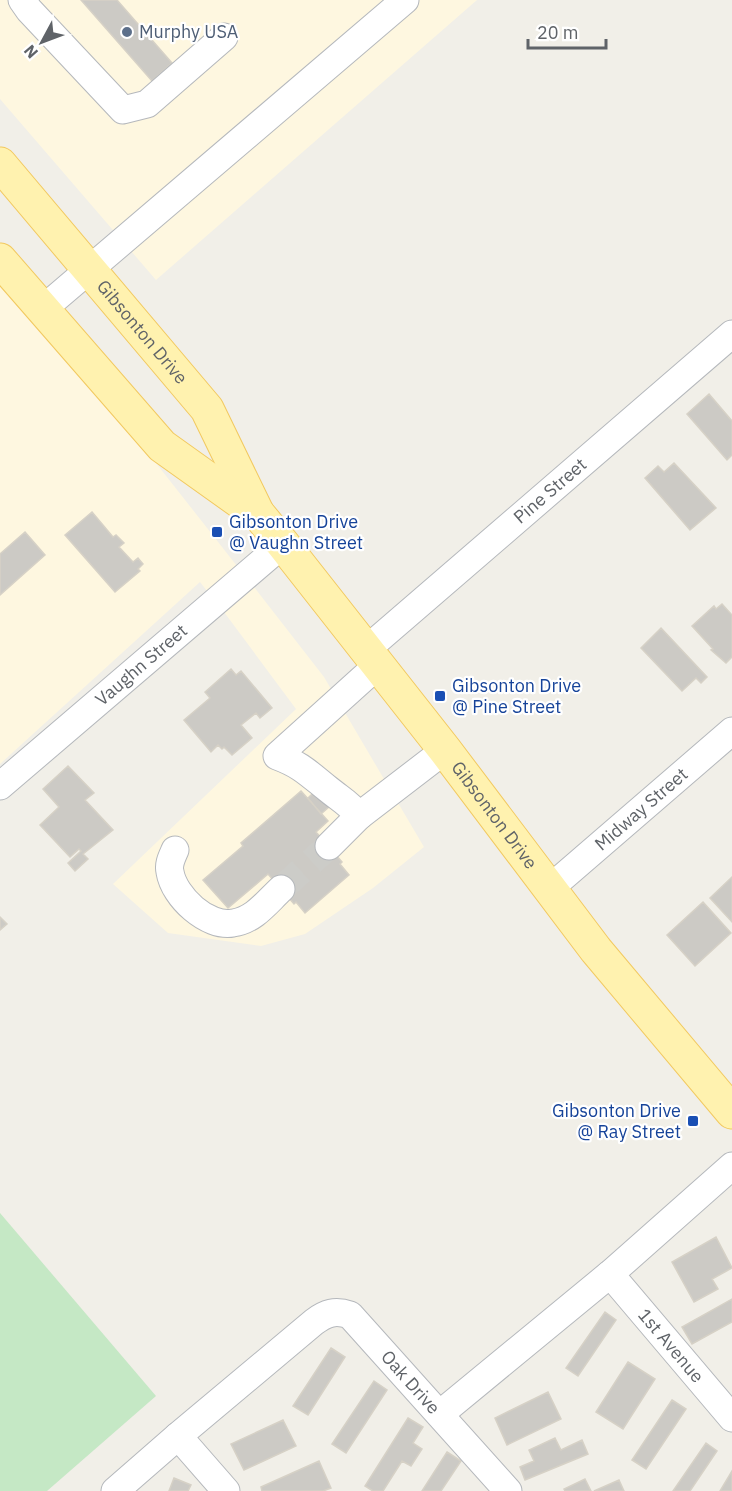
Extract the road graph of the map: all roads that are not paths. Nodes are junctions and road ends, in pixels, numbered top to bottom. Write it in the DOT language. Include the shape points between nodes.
graph roads {
  1 [pos="22,0"];
  2 [pos="405,0"];
  3 [pos="224,37"];
  4 [pos="0,164"];
  5 [pos="90,270"];
  6 [pos="4,274"];
  7 [pos="43,309"];
  8 [pos="732,334"];
  9 [pos="260,516"];
  10 [pos="283,544"];
  11 [pos="373,657"];
  12 [pos="732,731"];
  13 [pos="445,750"];
  14 [pos="0,786"];
  15 [pos="359,816"];
  16 [pos="328,846"];
  17 [pos="175,850"];
  18 [pos="281,889"];
  19 [pos="549,889"];
  20 [pos="732,1112"];
  21 [pos="732,1166"];
  22 [pos="610,1274"];
  23 [pos="440,1414"];
  24 [pos="732,1418"];
  25 [pos="178,1436"];
  26 [pos="116,1491"];
  27 [pos="226,1491"];
  28 [pos="508,1491"];
  1 -- 3 [label="street" via="123,110 147,104"];
  2 -- 5 [label="street"];
  4 -- 5 [label="main road, Gibsonton Drive"];
  5 -- 7 [label="street"];
  5 -- 9 [label="main road, Gibsonton Drive" via="207,409"];
  6 -- 7 [label="main road, Gibsonton Drive"];
  7 -- 9 [label="main road, Gibsonton Drive" via="162,446"];
  8 -- 11 [label="street, Pine Street"];
  9 -- 10 [label="main road, Gibsonton Drive"];
  10 -- 11 [label="main road, Gibsonton Drive"];
  10 -- 14 [label="street, Vaughn Street"];
  11 -- 13 [label="main road, Gibsonton Drive"];
  11 -- 15 [label="street, Pine Street" via="277,756 304,768 349,803"];
  12 -- 19 [label="street, Midway Street"];
  13 -- 15 [label="street"];
  13 -- 19 [label="main road, Gibsonton Drive"];
  15 -- 16 [label="street"];
  17 -- 18 [label="street" via="170,872 176,888 202,916 215,923 231,924 250,918"];
  19 -- 20 [label="main road, Gibsonton Drive"];
  21 -- 22 [label="street, Oak Drive"];
  22 -- 23 [label="street, Oak Drive"];
  22 -- 24 [label="street, 1st Avenue"];
  23 -- 25 [label="street, Oak Drive" via="350,1315 332,1312 314,1322"];
  23 -- 28 [label="street"];
  25 -- 26 [label="street, Oak Drive"];
  25 -- 27 [label="street"];
}
